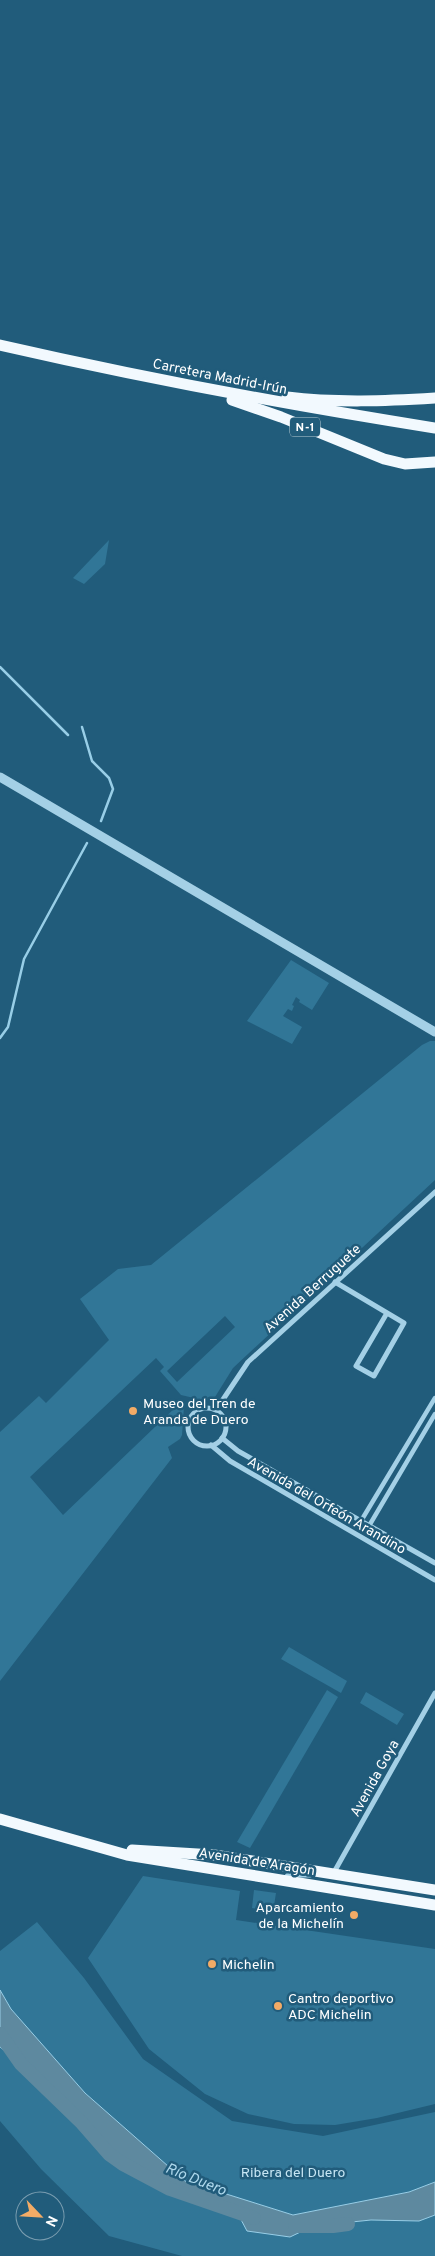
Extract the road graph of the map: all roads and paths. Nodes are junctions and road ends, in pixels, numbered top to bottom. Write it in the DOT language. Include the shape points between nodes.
graph roads {
  1 [pos="0,345"];
  2 [pos="175,382"];
  3 [pos="197,387"];
  4 [pos="435,398"];
  5 [pos="435,428"];
  6 [pos="435,462"];
  7 [pos="0,777"];
  8 [pos="435,1032"];
  9 [pos="435,1192"];
  10 [pos="335,1282"];
  11 [pos="387,1313"];
  12 [pos="435,1398"];
  13 [pos="216,1410"];
  14 [pos="435,1414"];
  15 [pos="418,1427"];
  16 [pos="425,1431"];
  17 [pos="222,1438"];
  18 [pos="211,1445"];
  19 [pos="399,1459"];
  20 [pos="406,1463"];
  21 [pos="377,1495"];
  22 [pos="385,1499"];
  23 [pos="361,1522"];
  24 [pos="369,1526"];
  25 [pos="435,1564"];
  26 [pos="435,1580"];
  27 [pos="435,1693"];
  28 [pos="0,1819"];
  29 [pos="75,1842"];
  30 [pos="333,1874"];
  31 [pos="284,1880"];
  32 [pos="435,1890"];
  33 [pos="435,1905"];
  1 -- 2 [label="highway, Carretera Madrid-Irún / N-1"];
  2 -- 3 [label="highway, Carretera Madrid-Irún / N-1"];
  2 -- 6 [label="highway, N-1" via="281,417 384,459 405,464"];
  3 -- 4 [label="highway, N-1" via="232,387 311,400"];
  3 -- 5 [label="highway, Carretera Madrid-Irún / N-1"];
  7 -- 8 [label="street"];
  9 -- 10 [label="street, Avenida Berruguete"];
  10 -- 11 [label="street"];
  10 -- 13 [label="street, Avenida Berruguete" via="248,1362"];
  11 -- 11 [label="street" via="404,1323 374,1376 356,1366"];
  12 -- 15 [label="street"];
  13 -- 17 [label="street" via="225,1423"];
  13 -- 18 [label="street" via="197,1410 190,1417 188,1427 196,1442 203,1446"];
  14 -- 16 [label="street"];
  15 -- 16 [label="street"];
  15 -- 19 [label="street"];
  16 -- 20 [label="street"];
  17 -- 18 [label="street"];
  17 -- 23 [label="street, Avenida del Orfeón Arandino" via="238,1451"];
  18 -- 26 [label="street, Avenida del Orfeón Arandino" via="230,1461"];
  19 -- 20 [label="street"];
  19 -- 21 [label="street"];
  20 -- 22 [label="street"];
  21 -- 22 [label="street"];
  21 -- 23 [label="street"];
  22 -- 24 [label="street"];
  23 -- 24 [label="street, Avenida del Orfeón Arandino"];
  24 -- 25 [label="street, Avenida del Orfeón Arandino"];
  27 -- 30 [label="street, Avenida Goya"];
  28 -- 29 [label="highway, Avenida de Aragón"];
  29 -- 30 [label="highway, Avenida de Aragón" via="214,1855"];
  29 -- 31 [label="highway, Avenida de Aragón" via="127,1855"];
  30 -- 31 [label="street" via="288,1875"];
  30 -- 32 [label="highway, Avenida de Aragón"];
  31 -- 33 [label="highway, Avenida de Aragón"];
}
